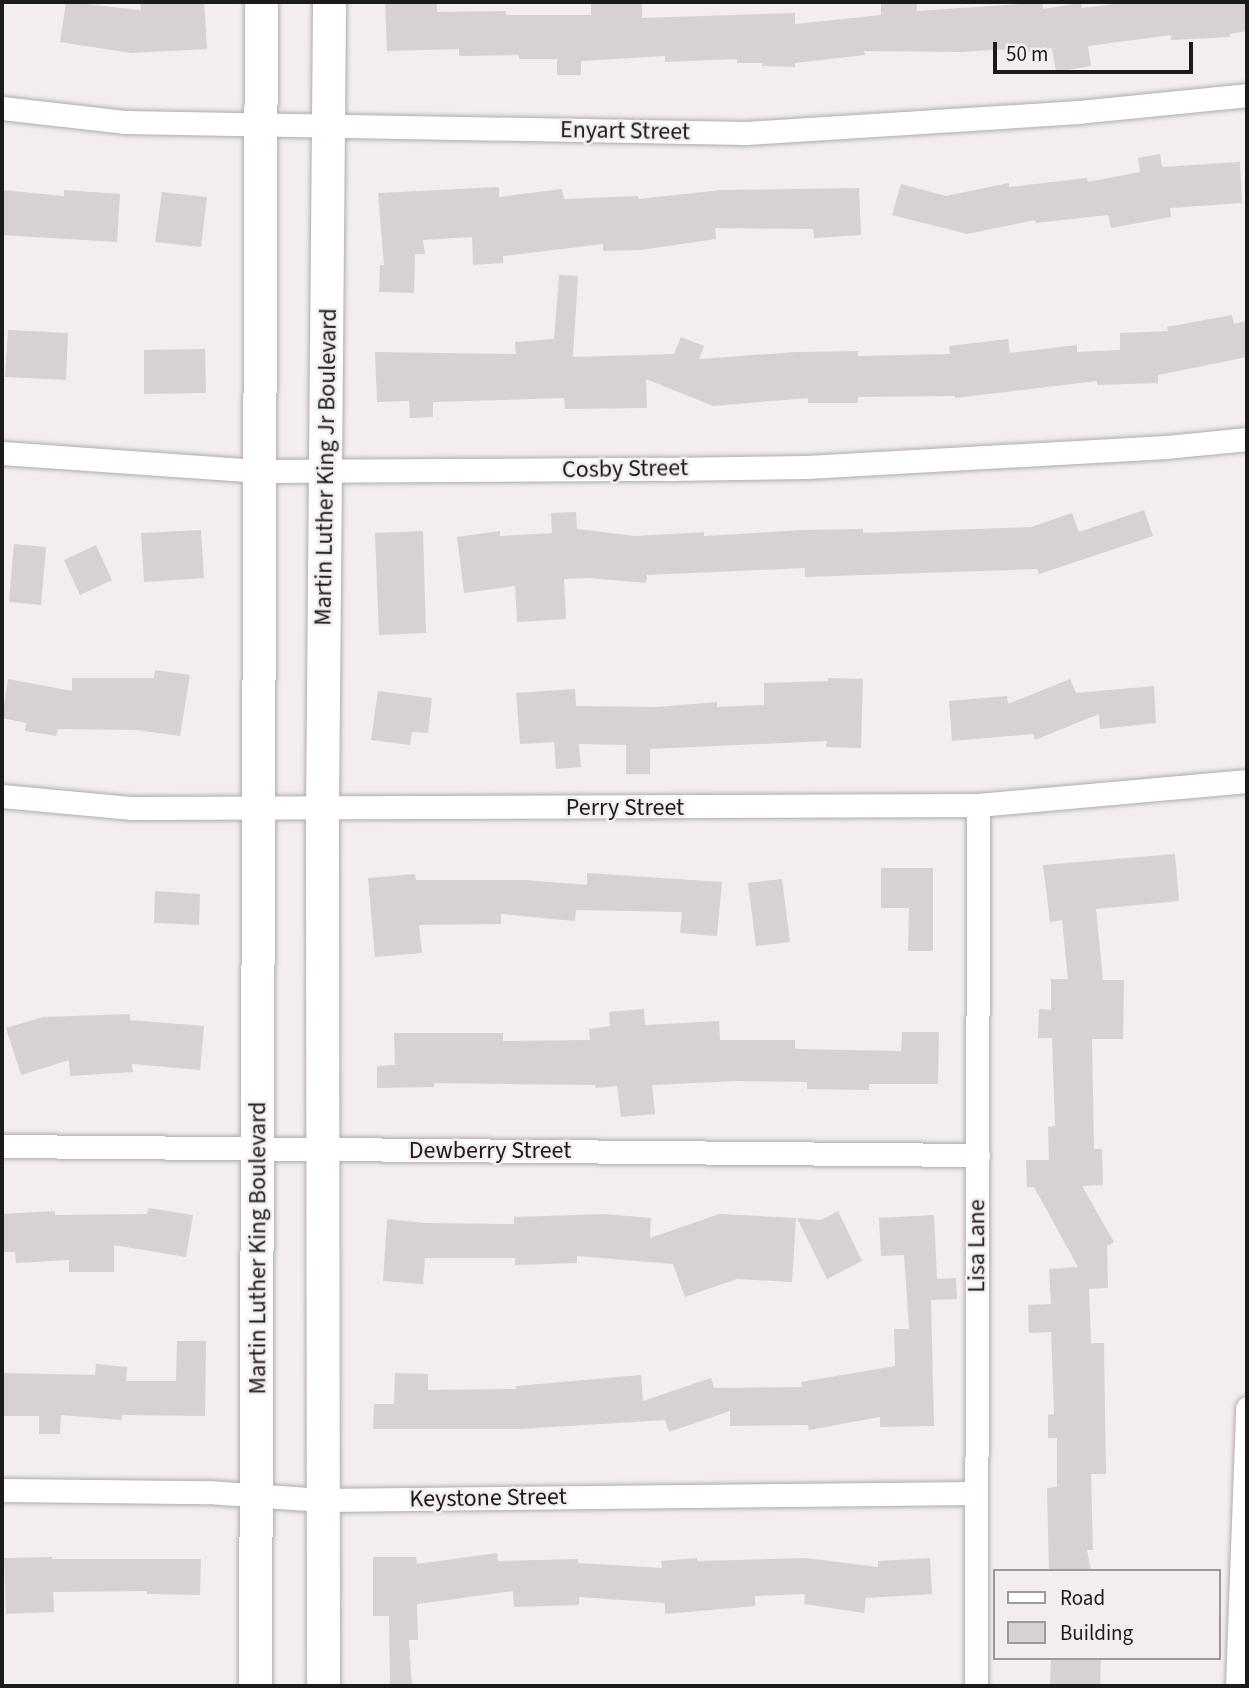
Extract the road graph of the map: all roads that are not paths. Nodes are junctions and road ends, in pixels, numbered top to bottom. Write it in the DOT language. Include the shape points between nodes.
graph roads {
  1 [pos="261,2"];
  2 [pos="328,2"];
  3 [pos="1247,95"];
  4 [pos="2,108"];
  5 [pos="263,125"];
  6 [pos="329,126"];
  7 [pos="1247,439"];
  8 [pos="2,453"];
  9 [pos="257,471"];
  10 [pos="327,472"];
  11 [pos="1247,780"];
  12 [pos="2,796"];
  13 [pos="978,805"];
  14 [pos="257,809"];
  15 [pos="322,810"];
  16 [pos="2,1146"];
  17 [pos="258,1147"];
  18 [pos="324,1150"];
  19 [pos="978,1155"];
  20 [pos="1247,1408"];
  21 [pos="2,1490"];
  22 [pos="975,1493"];
  23 [pos="256,1495"];
  24 [pos="323,1500"];
  25 [pos="255,1686"];
  26 [pos="323,1686"];
  27 [pos="975,1686"];
  28 [pos="1237,1686"];
  1 -- 5 [label="main road"];
  2 -- 6 [label="main road, Martin Luther King Jr Boulevard"];
  3 -- 6 [label="street, Enyart Street" via="1078,112 746,133"];
  4 -- 5 [label="street, Enyart Street" via="124,122"];
  5 -- 6 [label="street, Enyart Street"];
  5 -- 9 [label="main road"];
  6 -- 10 [label="main road, Martin Luther King Jr Boulevard"];
  7 -- 10 [label="street, Cosby Street" via="807,467"];
  8 -- 9 [label="street, Cosby Street"];
  9 -- 10 [label="street, Cosby Street"];
  9 -- 14 [label="main road"];
  10 -- 15 [label="main road, Martin Luther King Jr Boulevard"];
  11 -- 13 [label="street, Perry Street"];
  12 -- 14 [label="street, Perry Street" via="132,808"];
  13 -- 15 [label="street, Perry Street"];
  13 -- 19 [label="street, Lisa Lane"];
  14 -- 15 [label="street, Perry Street"];
  14 -- 17 [label="main road, Martin Luther King Boulevard"];
  15 -- 18 [label="main road, Martin Luther King Jr Boulevard"];
  16 -- 17 [label="street, Dewberry Street"];
  17 -- 18 [label="street, Dewberry Street"];
  17 -- 23 [label="main road, Martin Luther King Boulevard"];
  18 -- 19 [label="street, Dewberry Street"];
  18 -- 24 [label="main road"];
  19 -- 22 [label="street, Lisa Lane"];
  20 -- 28 [label="street"];
  21 -- 23 [label="street, Keystone Street"];
  22 -- 24 [label="street, Keystone Street"];
  22 -- 27 [label="street, Lisa Lane"];
  23 -- 24 [label="street, Keystone Street"];
  23 -- 25 [label="main road, Martin Luther King Boulevard"];
  24 -- 26 [label="main road"];
}
